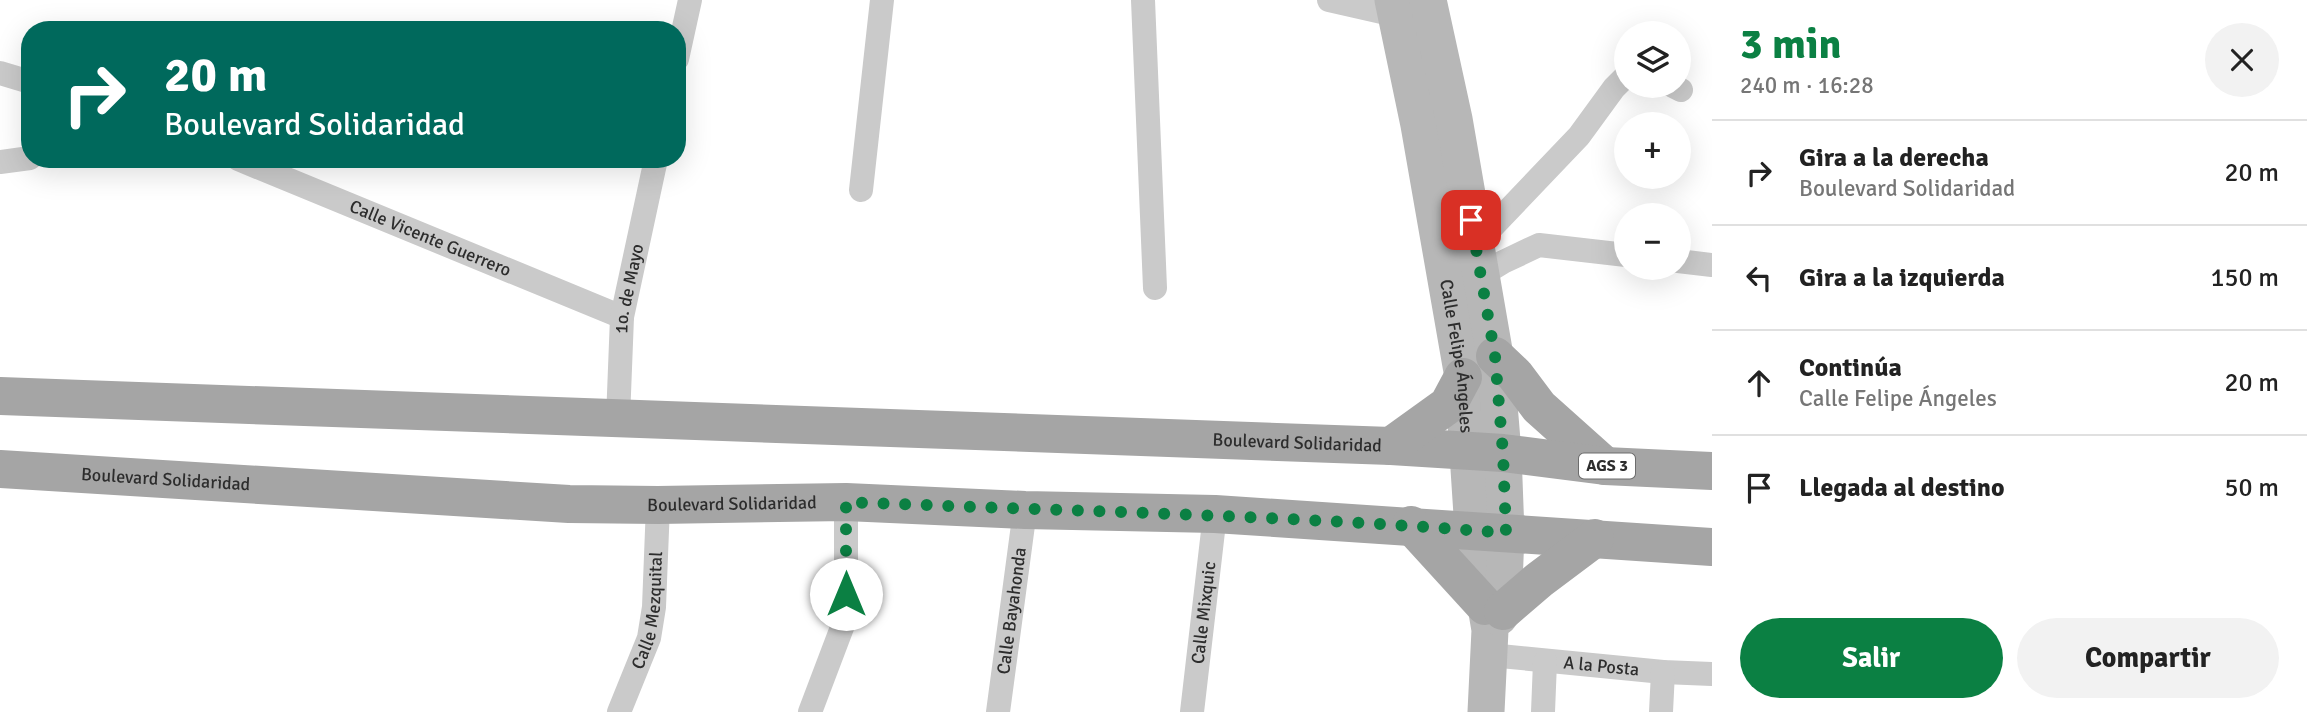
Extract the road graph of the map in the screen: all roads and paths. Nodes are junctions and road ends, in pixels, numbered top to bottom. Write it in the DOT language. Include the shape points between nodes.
graph roads {
  1 [pos="690,0"];
  2 [pos="882,0"];
  3 [pos="1143,0"];
  4 [pos="1331,0"];
  5 [pos="1428,0"];
  6 [pos="1394,7"];
  7 [pos="685,21"];
  8 [pos="0,73"];
  9 [pos="21,79"];
  10 [pos="1614,88"];
  11 [pos="21,159"];
  12 [pos="0,162"];
  13 [pos="260,168"];
  14 [pos="654,168"];
  15 [pos="861,190"];
  16 [pos="1614,254"];
  17 [pos="1478,261"];
  18 [pos="1691,263"];
  19 [pos="1712,265"];
  20 [pos="1155,288"];
  21 [pos="622,317"];
  22 [pos="1495,356"];
  23 [pos="1463,377"];
  24 [pos="0,396"];
  25 [pos="618,419"];
  26 [pos="1391,446"];
  27 [pos="1485,451"];
  28 [pos="1605,466"];
  29 [pos="0,469"];
  30 [pos="1712,471"];
  31 [pos="846,502"];
  32 [pos="658,505"];
  33 [pos="1026,510"];
  34 [pos="1215,514"];
  35 [pos="1411,525"];
  36 [pos="1490,532"];
  37 [pos="1595,538"];
  38 [pos="1712,547"];
  39 [pos="1492,626"];
  40 [pos="1545,662"];
  41 [pos="1663,672"];
  42 [pos="1712,674"];
  43 [pos="619,712"];
  44 [pos="810,712"];
  45 [pos="998,712"];
  46 [pos="1192,712"];
  47 [pos="1486,712"];
  48 [pos="1543,712"];
  49 [pos="1661,712"];
  1 -- 7 [label="street"];
  2 -- 15 [label="street"];
  3 -- 20 [label="street"];
  4 -- 6 [label="street, Calle Felipe Ángeles"];
  5 -- 17 [label="street, Calle Felipe Ángeles"];
  6 -- 23 [label="street, Calle Felipe Ángeles"];
  8 -- 9 [label="street"];
  10 -- 17 [label="street"];
  11 -- 12 [label="street"];
  13 -- 21 [label="street, Calle Vicente Guerrero"];
  14 -- 21 [label="street, 1o. de Mayo"];
  16 -- 17 [label="street" via="1539,245 1503,262"];
  17 -- 22 [label="street, Calle Felipe Ángeles"];
  18 -- 19 [label="street"];
  21 -- 25 [label="street, 1o. de Mayo"];
  22 -- 27 [label="street, Calle Felipe Ángeles"];
  22 -- 28 [label="main road" via="1539,407"];
  23 -- 26 [label="main road" via="1448,405"];
  23 -- 27 [label="street, Calle Felipe Ángeles"];
  24 -- 25 [label="main road, Boulevard Solidaridad"];
  25 -- 26 [label="main road, Boulevard Solidaridad"];
  26 -- 27 [label="main road, Boulevard Solidaridad"];
  27 -- 28 [label="main road, AGS 3"];
  27 -- 36 [label="street"];
  28 -- 30 [label="main road, AGS 3"];
  29 -- 32 [label="main road, Boulevard Solidaridad" via="569,504"];
  31 -- 32 [label="main road, Boulevard Solidaridad"];
  31 -- 33 [label="main road, Boulevard Solidaridad"];
  31 -- 44 [label="street" via="846,617"];
  32 -- 43 [label="street, Calle Mezquital" via="649,638"];
  33 -- 34 [label="main road, Boulevard Solidaridad"];
  33 -- 45 [label="street, Calle Bayahonda"];
  34 -- 35 [label="main road, Boulevard Solidaridad"];
  34 -- 46 [label="street, Calle Mixquic"];
  35 -- 36 [label="main road, Boulevard Solidaridad"];
  35 -- 39 [label="main road"];
  36 -- 37 [label="main road, Boulevard Solidaridad"];
  36 -- 39 [label="street"];
  37 -- 38 [label="main road, Boulevard Solidaridad"];
  37 -- 39 [label="main road" via="1539,580"];
  39 -- 40 [label="street, A la Posta"];
  39 -- 47 [label="street"];
  40 -- 41 [label="street, A la Posta"];
  40 -- 48 [label="street"];
  41 -- 42 [label="street, A la Posta"];
  41 -- 49 [label="street"];
}
